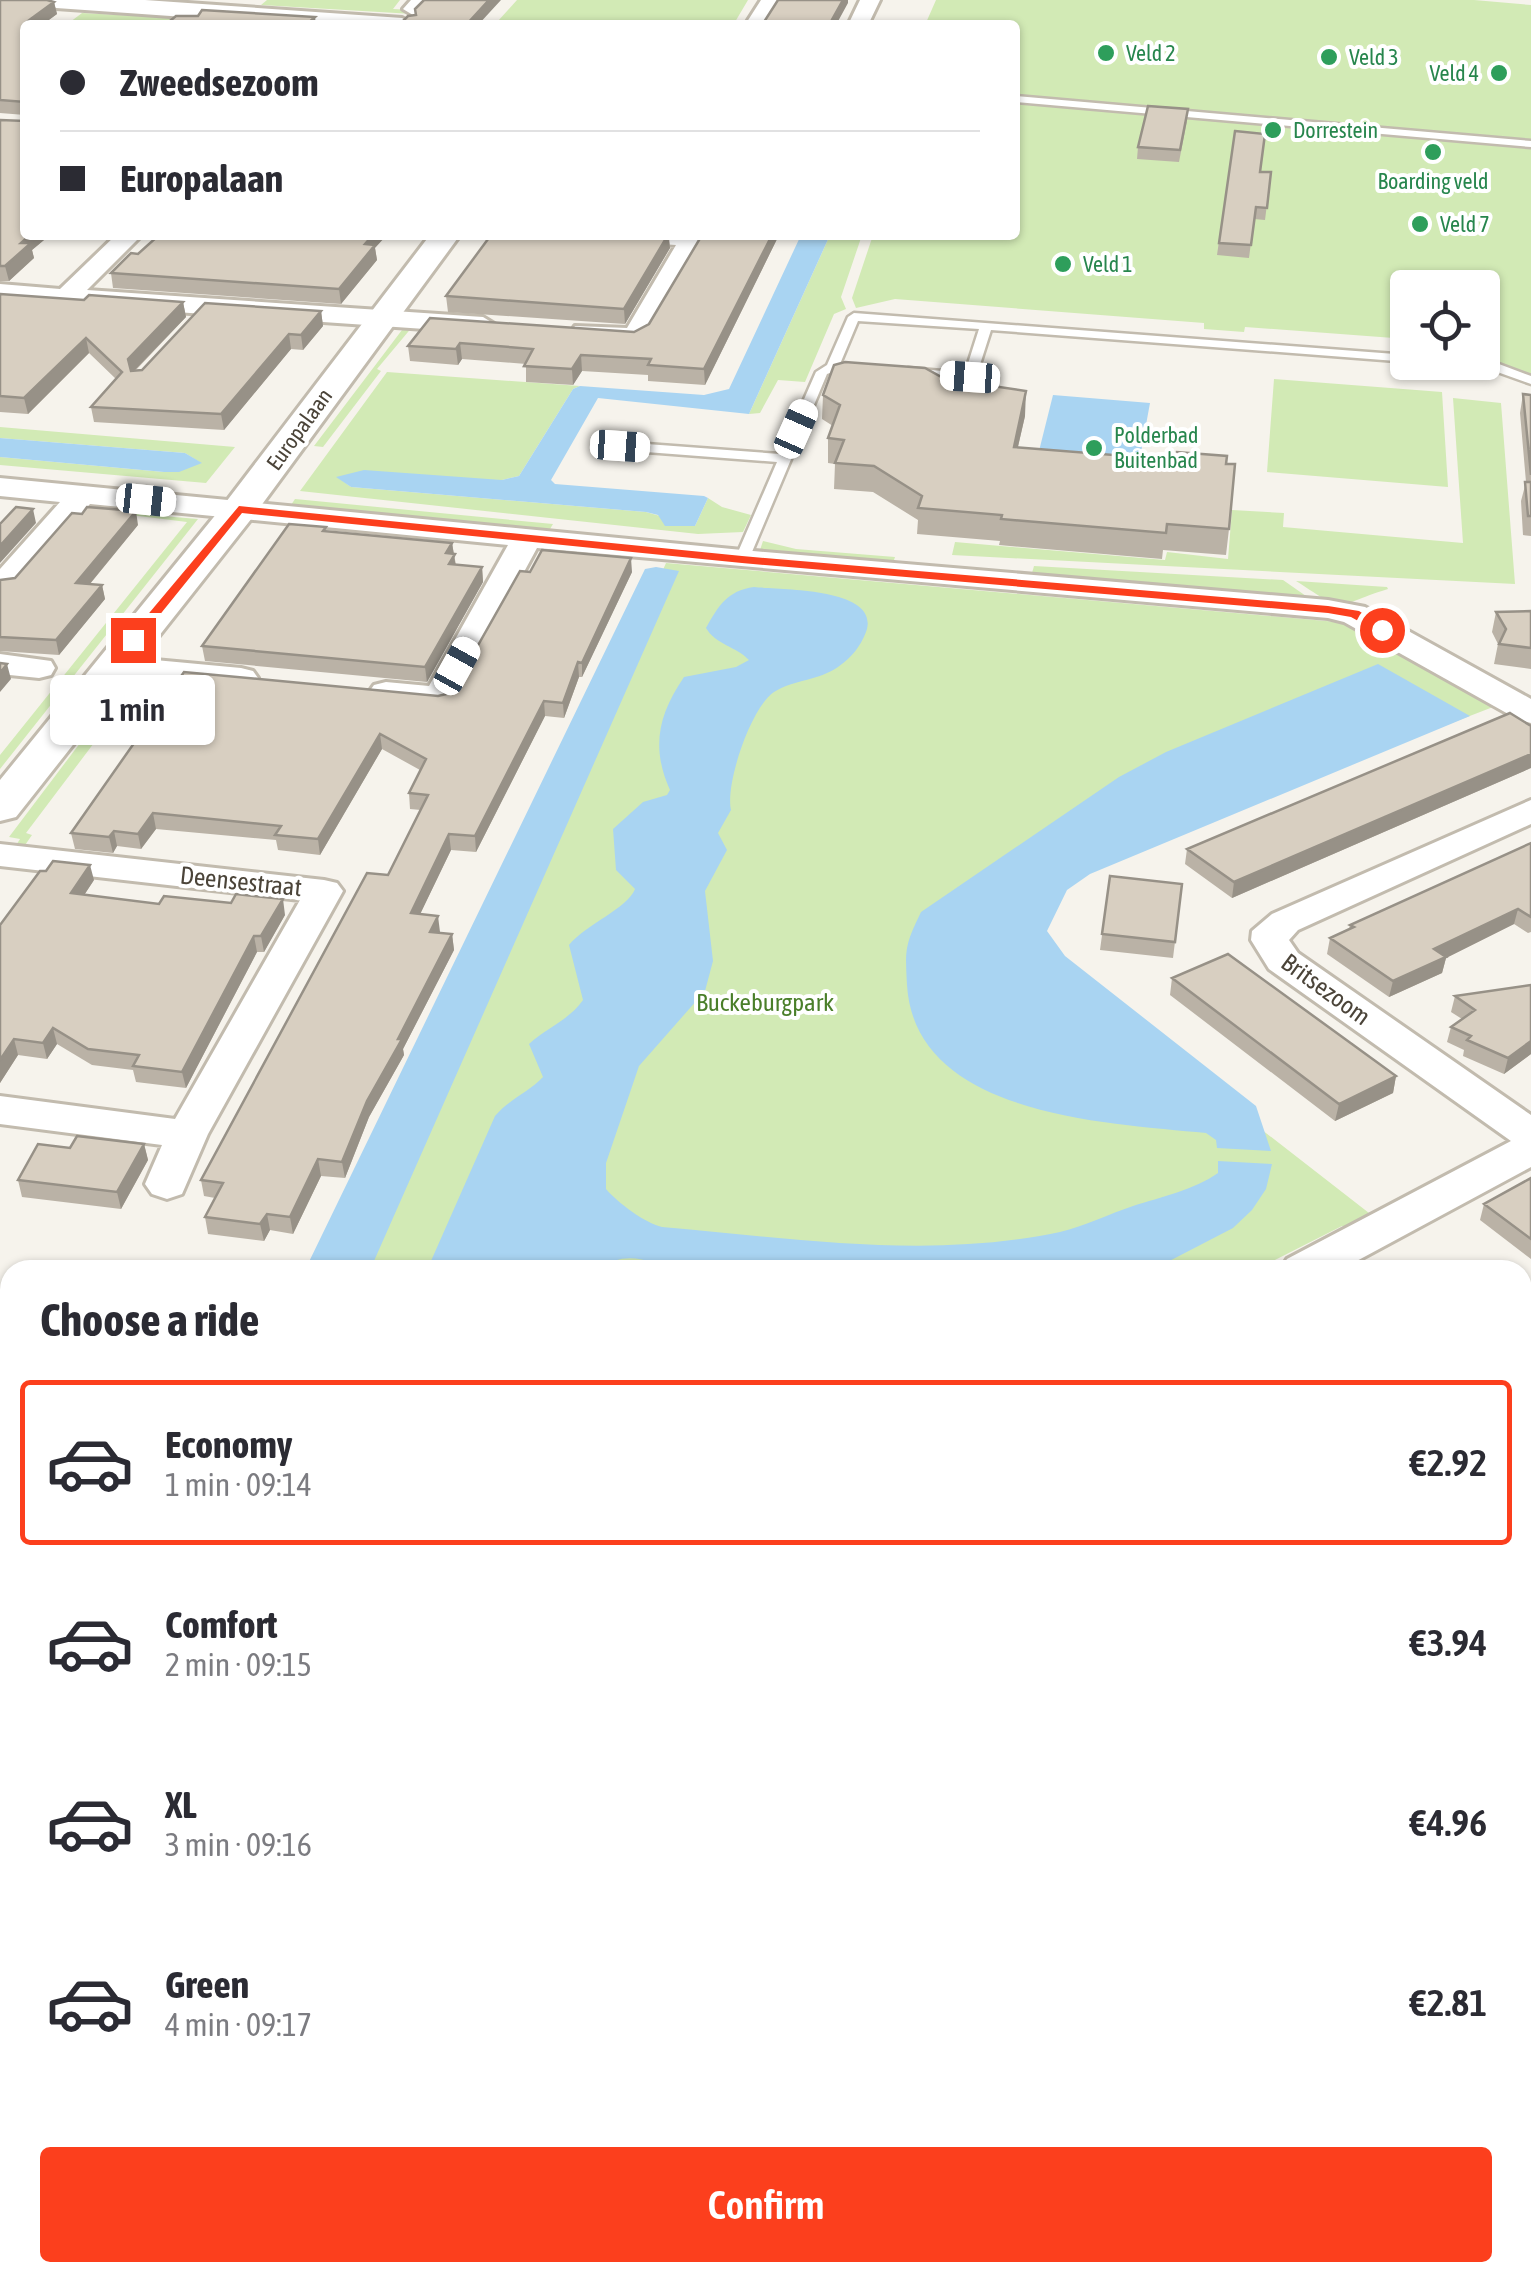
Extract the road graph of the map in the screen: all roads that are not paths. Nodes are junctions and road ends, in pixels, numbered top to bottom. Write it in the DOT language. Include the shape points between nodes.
graph roads {
  1 [pos="42,0"];
  2 [pos="412,11"];
  3 [pos="317,20"];
  4 [pos="357,20"];
  5 [pos="1020,99"];
  6 [pos="1531,144"];
  7 [pos="125,240"];
  8 [pos="441,240"];
  9 [pos="691,240"];
  10 [pos="0,292"];
  11 [pos="66,296"];
  12 [pos="380,320"];
  13 [pos="986,326"];
  14 [pos="516,327"];
  15 [pos="551,330"];
  16 [pos="1390,357"];
  17 [pos="832,366"];
  18 [pos="1500,369"];
  19 [pos="871,370"];
  20 [pos="891,371"];
  21 [pos="1531,380"];
  22 [pos="620,446"];
  23 [pos="784,458"];
  24 [pos="0,487"];
  25 [pos="83,494"];
  26 [pos="239,510"];
  27 [pos="526,538"];
  28 [pos="742,559"];
  29 [pos="4,584"];
  30 [pos="0,664"];
  31 [pos="112,666"];
  32 [pos="39,668"];
  33 [pos="282,682"];
  34 [pos="360,690"];
  35 [pos="1531,713"];
  36 [pos="0,808"];
  37 [pos="1531,811"];
  38 [pos="0,855"];
  39 [pos="0,1110"];
  40 [pos="1520,1113"];
  41 [pos="188,1134"];
  42 [pos="1531,1148"];
  43 [pos="167,1184"];
  44 [pos="1323,1260"];
  1 -- 3 [label="street"];
  2 -- 4 [label="street"];
  5 -- 6 [label="lane"];
  7 -- 11 [label="street"];
  8 -- 12 [label="street, Europalaan"];
  9 -- 15 [label="street" via="635,336"];
  10 -- 11 [label="street"];
  11 -- 12 [label="street" via="202,313"];
  12 -- 14 [label="street"];
  12 -- 26 [label="street, Europalaan"];
  13 -- 16 [label="lane"];
  13 -- 17 [label="lane" via="854,316"];
  13 -- 20 [label="lane" via="970,377"];
  17 -- 19 [label="lane"];
  17 -- 23 [label="lane" via="822,372"];
  18 -- 21 [label="lane"];
  22 -- 23 [label="lane"];
  23 -- 28 [label="lane"];
  24 -- 25 [label="street"];
  25 -- 26 [label="street"];
  25 -- 29 [label="street"];
  26 -- 27 [label="street"];
  26 -- 31 [label="street, Europalaan"];
  27 -- 28 [label="street"];
  27 -- 34 [label="street" via="440,698"];
  28 -- 35 [label="street" via="1354,614"];
  30 -- 32 [label="street"];
  31 -- 33 [label="street"];
  31 -- 36 [label="street, Europalaan"];
  37 -- 40 [label="street, Britsezoom" via="1284,922 1270,940 1284,961"];
  38 -- 41 [label="street, Deensestraat" via="324,891"];
  39 -- 41 [label="street"];
  41 -- 43 [label="street, Deensestraat"];
  42 -- 44 [label="street"];
}
